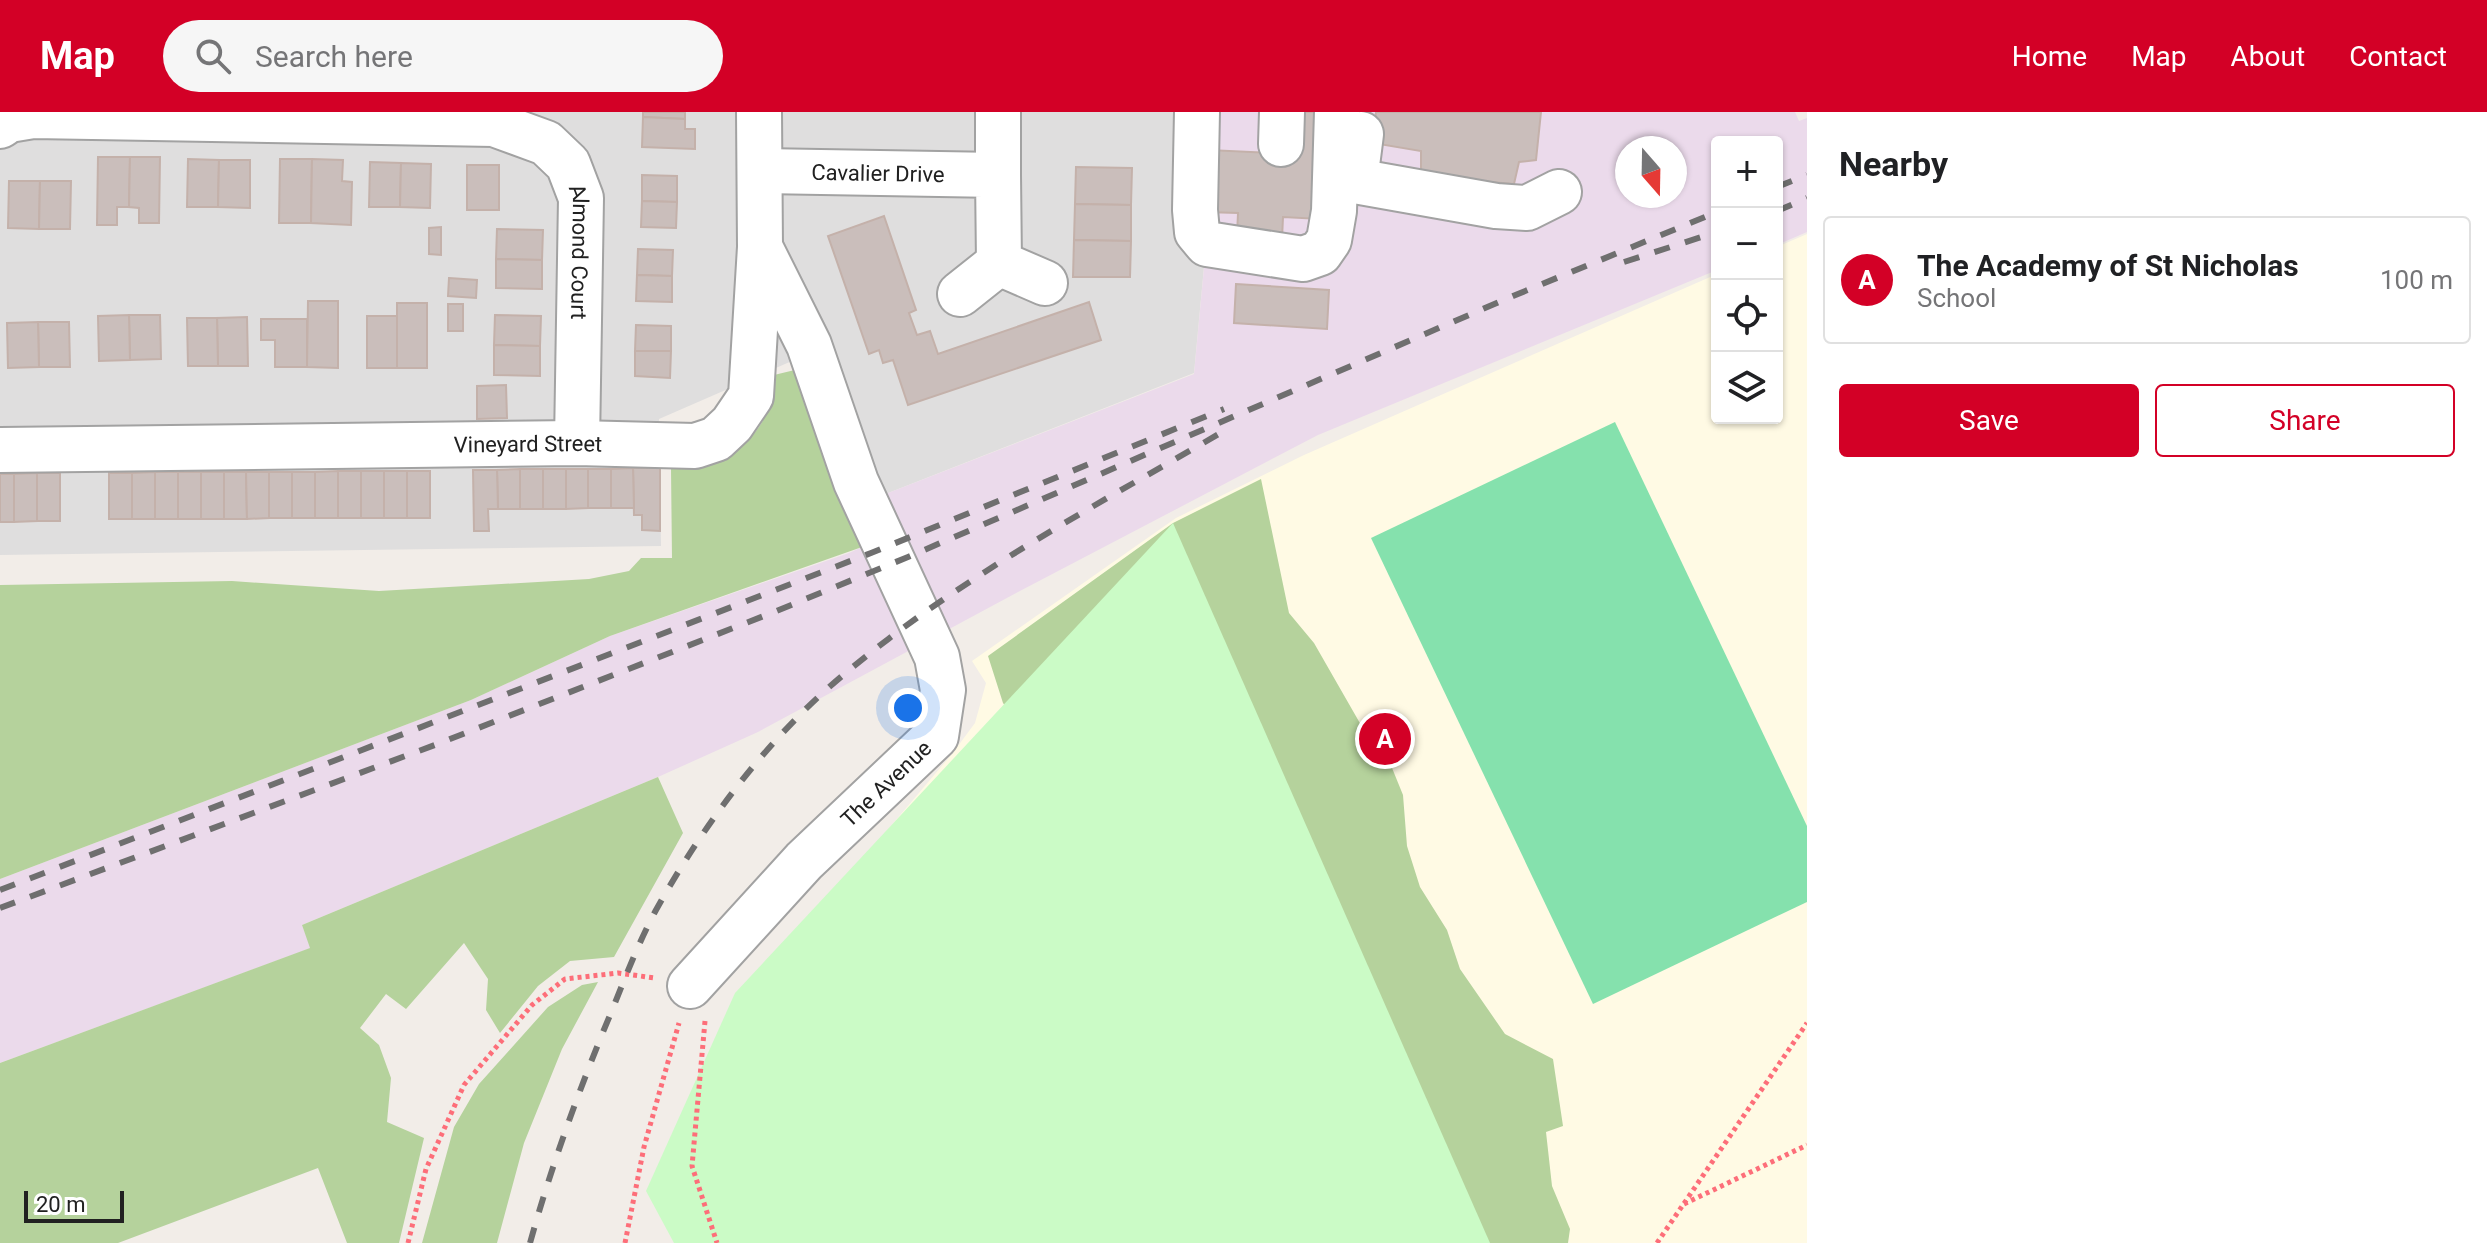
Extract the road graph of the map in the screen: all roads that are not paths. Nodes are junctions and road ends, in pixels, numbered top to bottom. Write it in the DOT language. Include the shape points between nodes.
graph roads {
  1 [pos="759,112"];
  2 [pos="998,112"];
  3 [pos="1197,112"];
  4 [pos="1337,112"];
  5 [pos="1364,112"];
  6 [pos="0,126"];
  7 [pos="760,171"];
  8 [pos="998,175"];
  9 [pos="1559,192"];
  10 [pos="760,247"];
  11 [pos="999,263"];
  12 [pos="1045,283"];
  13 [pos="960,294"];
  14 [pos="577,443"];
  15 [pos="0,450"];
  16 [pos="700,974"];
  1 -- 7 [label="street, Vineyard Street"];
  2 -- 8 [label="street"];
  3 -- 4 [label="street" via="1197,232 1207,244 1303,259 1320,253 1329,240"];
  5 -- 9 [label="street" via="1355,181 1527,208"];
  6 -- 14 [label="street, Almond Court" via="33,116 494,124 546,143 568,164 581,198"];
  7 -- 8 [label="street, Cavalier Drive"];
  7 -- 10 [label="street, Vineyard Street"];
  8 -- 11 [label="street"];
  10 -- 14 [label="street, Vineyard Street" via="751,396 732,424 716,439 695,446"];
  10 -- 16 [label="street, The Avenue" via="809,345 856,482 937,657 943,690 936,736 804,861"];
  11 -- 12 [label="street"];
  11 -- 13 [label="street"];
  14 -- 15 [label="street, Vineyard Street"];
}
